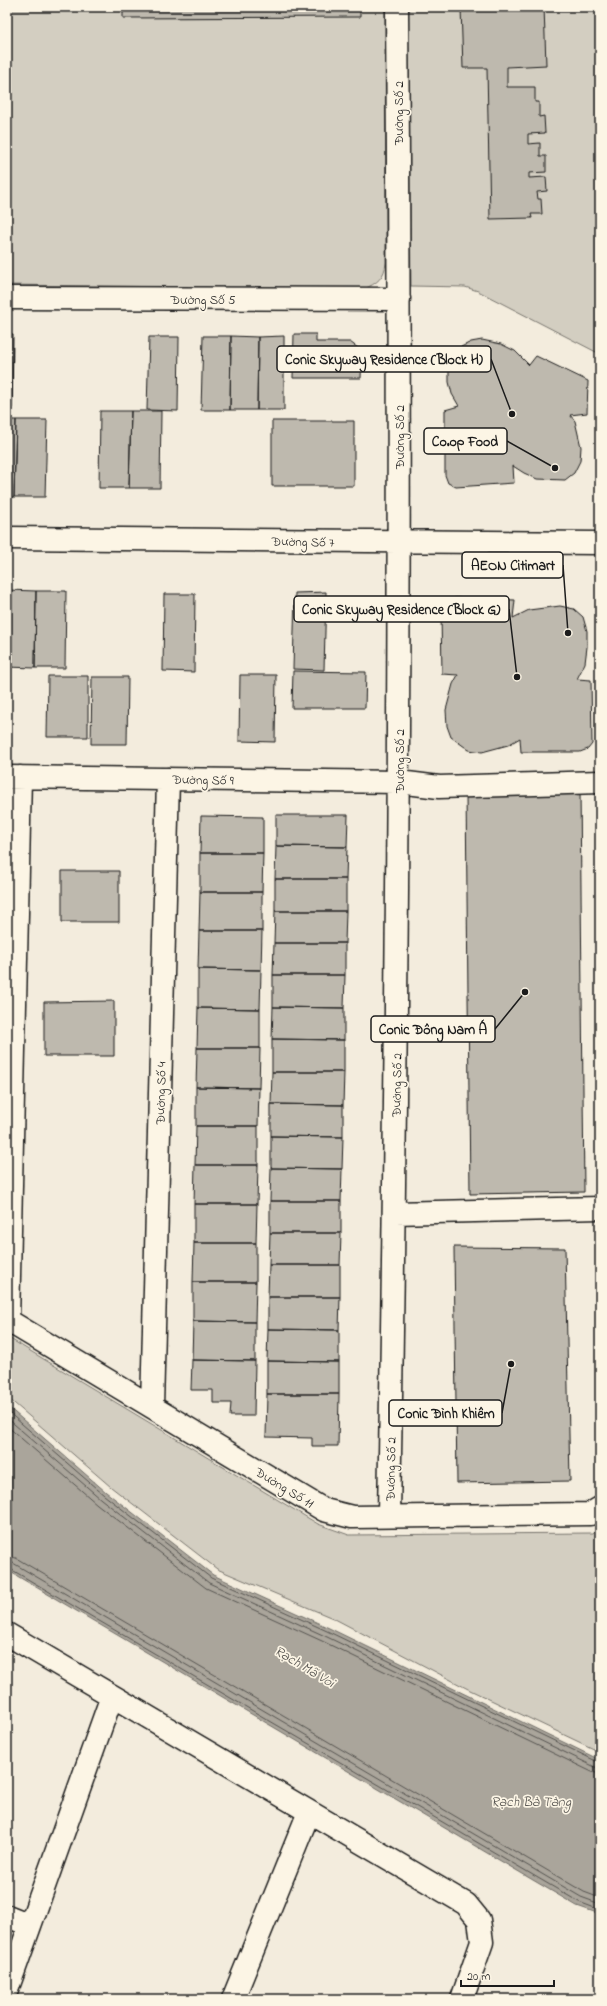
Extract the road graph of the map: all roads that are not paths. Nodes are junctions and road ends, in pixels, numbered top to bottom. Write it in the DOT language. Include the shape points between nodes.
graph roads {
  1 [pos="397,7"];
  2 [pos="7,298"];
  3 [pos="399,299"];
  4 [pos="7,538"];
  5 [pos="399,542"];
  6 [pos="600,543"];
  7 [pos="14,777"];
  8 [pos="168,778"];
  9 [pos="399,782"];
  10 [pos="600,782"];
  11 [pos="12,914"];
  12 [pos="10,1138"];
  13 [pos="600,1208"];
  14 [pos="395,1213"];
  15 [pos="8,1320"];
  16 [pos="152,1407"];
  17 [pos="600,1508"];
  18 [pos="389,1515"];
  19 [pos="7,1634"];
  20 [pos="112,1696"];
  21 [pos="309,1812"];
  22 [pos="7,1916"];
  23 [pos="30,1925"];
  24 [pos="7,1990"];
  25 [pos="233,1999"];
  26 [pos="462,1999"];
  1 -- 3 [label="street, Đường Số 2"];
  2 -- 3 [label="street, Đường Số 5"];
  3 -- 5 [label="street, Đường Số 2"];
  4 -- 5 [label="street, Đường Số 7"];
  5 -- 6 [label="street, Đường Số 7"];
  5 -- 9 [label="street, Đường Số 2"];
  7 -- 8 [label="street, Đường Số 9"];
  7 -- 11 [label="street"];
  8 -- 9 [label="street, Đường Số 9"];
  8 -- 16 [label="street, Đường Số 4"];
  9 -- 10 [label="street, Đường Số 9" via="439,787"];
  9 -- 14 [label="street, Đường Số 2"];
  11 -- 12 [label="street"];
  12 -- 15 [label="street"];
  13 -- 14 [label="street"];
  14 -- 18 [label="street, Đường Số 2"];
  15 -- 16 [label="street, Đường Số 11"];
  16 -- 18 [label="street, Đường Số 11" via="324,1510 352,1517"];
  17 -- 18 [label="street, Đường Số 11" via="590,1514"];
  19 -- 20 [label="street"];
  20 -- 21 [label="street"];
  20 -- 23 [label="street"];
  21 -- 25 [label="street"];
  21 -- 26 [label="street" via="466,1904 478,1920 482,1942"];
  22 -- 23 [label="street"];
  23 -- 24 [label="street"];
}
